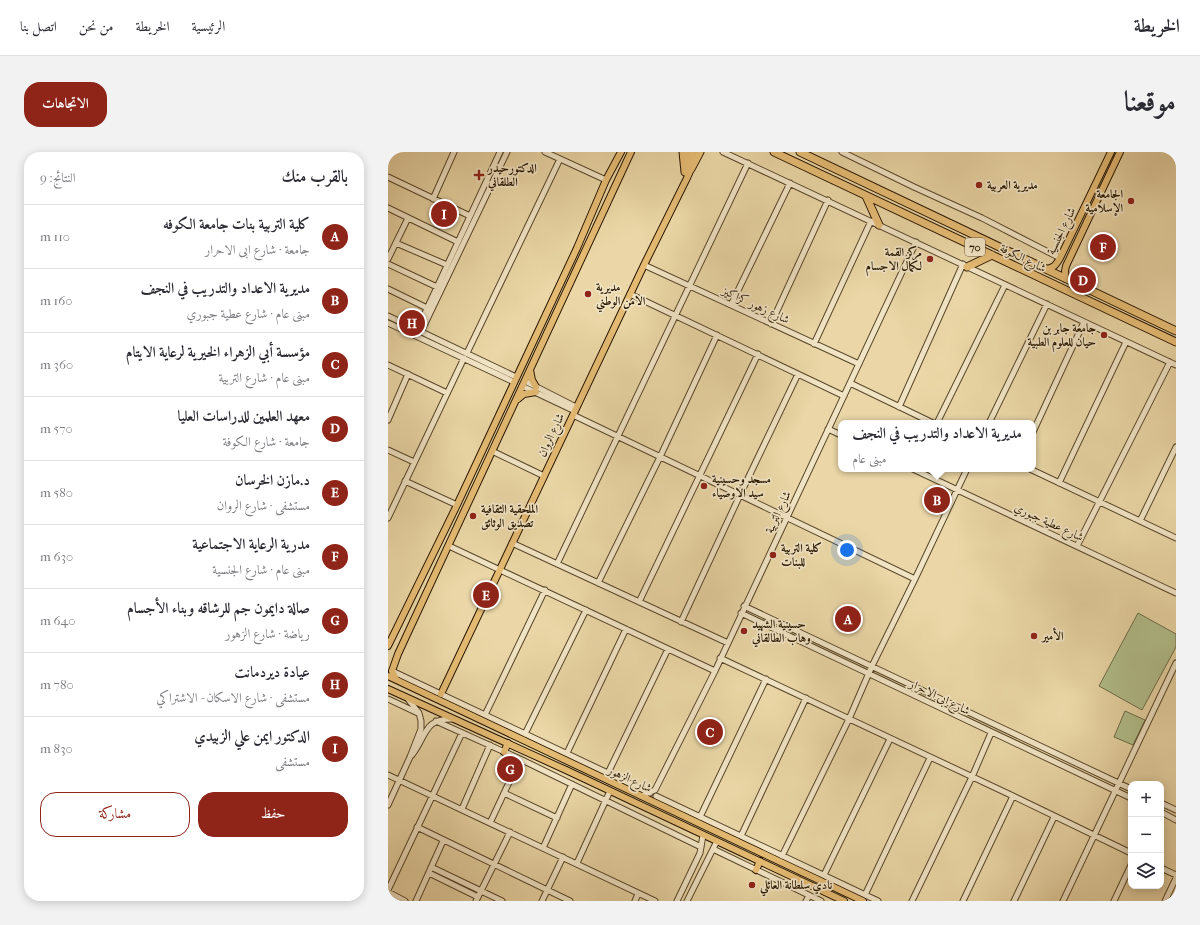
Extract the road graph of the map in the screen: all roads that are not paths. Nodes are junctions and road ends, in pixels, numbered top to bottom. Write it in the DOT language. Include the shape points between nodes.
graph roads {
  1 [pos="454,152"];
  2 [pos="500,152"];
  3 [pos="507,152"];
  4 [pos="545,152"];
  5 [pos="621,152"];
  6 [pos="631,152"];
  7 [pos="682,152"];
  8 [pos="687,152"];
  9 [pos="693,152"];
  10 [pos="700,152"];
  11 [pos="723,152"];
  12 [pos="774,152"];
  13 [pos="800,152"];
  14 [pos="842,152"];
  15 [pos="1111,152"];
  16 [pos="1120,152"];
  17 [pos="560,159"];
  18 [pos="748,163"];
  19 [pos="688,170"];
  20 [pos="388,178"];
  21 [pos="606,180"];
  22 [pos="790,183"];
  23 [pos="866,196"];
  24 [pos="433,199"];
  25 [pos="828,200"];
  26 [pos="1085,205"];
  27 [pos="388,208"];
  28 [pos="1094,208"];
  29 [pos="470,216"];
  30 [pos="408,218"];
  31 [pos="871,221"];
  32 [pos="879,225"];
  33 [pos="458,242"];
  34 [pos="916,242"];
  35 [pos="396,243"];
  36 [pos="577,248"];
  37 [pos="584,251"];
  38 [pos="992,255"];
  39 [pos="1060,258"];
  40 [pos="388,259"];
  41 [pos="1068,262"];
  42 [pos="388,264"];
  43 [pos="644,265"];
  44 [pos="447,266"];
  45 [pos="965,266"];
  46 [pos="1045,269"];
  47 [pos="1067,279"];
  48 [pos="690,285"];
  49 [pos="1005,285"];
  50 [pos="437,287"];
  51 [pos="388,289"];
  52 [pos="1066,291"];
  53 [pos="630,294"];
  54 [pos="1047,304"];
  55 [pos="731,305"];
  56 [pos="427,308"];
  57 [pos="675,315"];
  58 [pos="388,316"];
  59 [pos="1084,322"];
  60 [pos="388,323"];
  61 [pos="771,324"];
  62 [pos="419,331"];
  63 [pos="1176,331"];
  64 [pos="716,335"];
  65 [pos="441,341"];
  66 [pos="1126,342"];
  67 [pos="1176,342"];
  68 [pos="814,344"];
  69 [pos="438,346"];
  70 [pos="758,354"];
  71 [pos="465,356"];
  72 [pos="1170,362"];
  73 [pos="859,364"];
  74 [pos="388,365"];
  75 [pos="1176,365"];
  76 [pos="530,368"];
  77 [pos="408,374"];
  78 [pos="798,374"];
  79 [pos="515,379"];
  80 [pos="524,383"];
  81 [pos="850,383"];
  82 [pos="536,389"];
  83 [pos="447,393"];
  84 [pos="844,396"];
  85 [pos="515,402"];
  86 [pos="899,407"];
  87 [pos="390,409"];
  88 [pos="575,411"];
  89 [pos="497,419"];
  90 [pos="388,420"];
  91 [pos="927,420"];
  92 [pos="938,420"];
  93 [pos="990,420"];
  94 [pos="506,423"];
  95 [pos="1036,426"];
  96 [pos="828,429"];
  97 [pos="838,434"];
  98 [pos="618,436"];
  99 [pos="1176,447"];
  100 [pos="388,450"];
  101 [pos="492,451"];
  102 [pos="660,457"];
  103 [pos="414,462"];
  104 [pos="920,472"];
  105 [pos="966,472"];
  106 [pos="1036,472"];
  107 [pos="544,476"];
  108 [pos="700,476"];
  109 [pos="405,481"];
  110 [pos="1059,483"];
  111 [pos="957,489"];
  112 [pos="740,495"];
  113 [pos="1099,502"];
  114 [pos="457,505"];
  115 [pos="388,518"];
  116 [pos="787,518"];
  117 [pos="1140,521"];
  118 [pos="1176,538"];
  119 [pos="512,543"];
  120 [pos="449,546"];
  121 [pos="1077,546"];
  122 [pos="557,564"];
  123 [pos="500,569"];
  124 [pos="915,579"];
  125 [pos="598,583"];
  126 [pos="545,590"];
  127 [pos="1176,593"];
  128 [pos="639,602"];
  129 [pos="744,606"];
  130 [pos="586,610"];
  131 [pos="741,613"];
  132 [pos="681,622"];
  133 [pos="626,629"];
  134 [pos="395,632"];
  135 [pos="406,637"];
  136 [pos="728,643"];
  137 [pos="388,646"];
  138 [pos="668,649"];
  139 [pos="720,658"];
  140 [pos="1176,663"];
  141 [pos="872,666"];
  142 [pos="715,671"];
  143 [pos="390,673"];
  144 [pos="869,674"];
  145 [pos="766,680"];
  146 [pos="388,689"];
  147 [pos="441,694"];
  148 [pos="404,696"];
  149 [pos="806,698"];
  150 [pos="388,699"];
  151 [pos="467,710"];
  152 [pos="419,713"];
  153 [pos="485,714"];
  154 [pos="456,719"];
  155 [pos="849,719"];
  156 [pos="436,721"];
  157 [pos="462,733"];
  158 [pos="992,733"];
  159 [pos="525,734"];
  160 [pos="890,739"];
  161 [pos="508,743"];
  162 [pos="490,745"];
  163 [pos="504,752"];
  164 [pos="567,753"];
  165 [pos="410,757"];
  166 [pos="930,758"];
  167 [pos="520,759"];
  168 [pos="568,762"];
  169 [pos="581,768"];
  170 [pos="566,770"];
  171 [pos="608,773"];
  172 [pos="388,775"];
  173 [pos="579,776"];
  174 [pos="972,777"];
  175 [pos="400,780"];
  176 [pos="1119,783"];
  177 [pos="572,784"];
  178 [pos="1128,788"];
  179 [pos="655,790"];
  180 [pos="1116,790"];
  181 [pos="610,791"];
  182 [pos="504,793"];
  183 [pos="650,793"];
  184 [pos="432,795"];
  185 [pos="642,796"];
  186 [pos="656,796"];
  187 [pos="1013,796"];
  188 [pos="1128,796"];
  189 [pos="606,801"];
  190 [pos="1164,804"];
  191 [pos="388,805"];
  192 [pos="662,806"];
  193 [pos="462,809"];
  194 [pos="1176,810"];
  195 [pos="1164,814"];
  196 [pos="700,817"];
  197 [pos="1054,817"];
  198 [pos="557,818"];
  199 [pos="1176,820"];
  200 [pos="490,823"];
  201 [pos="417,827"];
  202 [pos="510,832"];
  203 [pos="703,834"];
  204 [pos="741,836"];
  205 [pos="1094,836"];
  206 [pos="443,841"];
  207 [pos="717,841"];
  208 [pos="701,847"];
  209 [pos="543,848"];
  210 [pos="713,849"];
  211 [pos="765,851"];
  212 [pos="1129,853"];
  213 [pos="782,856"];
  214 [pos="563,857"];
  215 [pos="760,862"];
  216 [pos="577,863"];
  217 [pos="494,864"];
  218 [pos="430,870"];
  219 [pos="756,870"];
  220 [pos="1164,870"];
  221 [pos="1128,871"];
  222 [pos="824,875"];
  223 [pos="1176,876"];
  224 [pos="824,882"];
  225 [pos="547,890"];
  226 [pos="821,890"];
  227 [pos="839,890"];
  228 [pos="388,891"];
  229 [pos="480,891"];
  230 [pos="638,894"];
  231 [pos="836,897"];
  232 [pos="808,898"];
  233 [pos="864,898"];
  234 [pos="477,899"];
  235 [pos="405,901"];
  236 [pos="416,901"];
  237 [pos="502,901"];
  238 [pos="542,901"];
  239 [pos="570,901"];
  240 [pos="635,901"];
  241 [pos="655,901"];
  242 [pos="677,901"];
  243 [pos="687,901"];
  244 [pos="821,901"];
  245 [pos="844,901"];
  246 [pos="878,901"];
  247 [pos="912,901"];
  248 [pos="962,901"];
  249 [pos="1014,901"];
  250 [pos="1063,901"];
  251 [pos="1114,901"];
  252 [pos="1165,901"];
  1 -- 24 [label="street"];
  2 -- 29 [label="street"];
  3 -- 62 [label="street"];
  4 -- 17 [label="street"];
  5 -- 21 [label="main road"];
  6 -- 37 [label="main road"];
  7 -- 19 [label="highway"];
  8 -- 19 [label="main road, شارع الروان"];
  9 -- 19 [label="main road, شارع الروان"];
  10 -- 19 [label="highway"];
  11 -- 18 [label="street"];
  12 -- 23 [label="highway, شارع الكوفة / 70"];
  13 -- 46 [label="highway, شارع الكوفة / 70"];
  14 -- 39 [label="street"];
  15 -- 26 [label="main road, شارع الجنسية"];
  16 -- 28 [label="main road, شارع الجنسية"];
  17 -- 21 [label="street"];
  17 -- 71 [label="street"];
  18 -- 22 [label="street"];
  18 -- 48 [label="street"];
  19 -- 43 [label="main road, شارع الروان"];
  20 -- 24 [label="street"];
  21 -- 36 [label="main road"];
  22 -- 25 [label="street"];
  22 -- 55 [label="street"];
  23 -- 32 [label="highway"];
  23 -- 38 [label="highway, شارع الكوفة / 70"];
  24 -- 29 [label="street"];
  25 -- 31 [label="street"];
  25 -- 61 [label="street"];
  26 -- 28 [label="main road" via="1089,209"];
  26 -- 39 [label="main road, شارع الجنسية"];
  27 -- 30 [label="street"];
  28 -- 41 [label="main road, شارع الجنسية"];
  29 -- 33 [label="street"];
  30 -- 33 [label="street"];
  30 -- 35 [label="street"];
  31 -- 32 [label="street"];
  31 -- 68 [label="street"];
  32 -- 34 [label="street"];
  33 -- 44 [label="street"];
  34 -- 45 [label="street"];
  34 -- 73 [label="street, شارع التربية"];
  35 -- 40 [label="street"];
  35 -- 44 [label="street"];
  36 -- 37 [label="main road"];
  36 -- 79 [label="main road"];
  37 -- 76 [label="main road"];
  38 -- 45 [label="highway"];
  38 -- 52 [label="highway, شارع الكوفة / 70"];
  39 -- 41 [label="main road"];
  39 -- 46 [label="main road, شارع الجنسية" via="1053,268"];
  41 -- 47 [label="main road, شارع الجنسية" via="1065,271"];
  42 -- 50 [label="street"];
  43 -- 48 [label="street, شارع زهور كزاكيز"];
  43 -- 53 [label="main road, شارع الروان"];
  44 -- 50 [label="street"];
  45 -- 49 [label="street"];
  45 -- 86 [label="street"];
  46 -- 47 [label="highway, شارع الكوفة / 70"];
  47 -- 52 [label="highway" via="1062,284"];
  47 -- 63 [label="highway, شارع الكوفة / 70"];
  48 -- 55 [label="street, شارع زهور كزاكيز"];
  48 -- 57 [label="street"];
  49 -- 54 [label="street"];
  49 -- 92 [label="street"];
  50 -- 56 [label="street"];
  51 -- 56 [label="street"];
  52 -- 67 [label="highway, شارع الكوفة / 70"];
  53 -- 57 [label="street"];
  53 -- 88 [label="main road, شارع الروان"];
  54 -- 59 [label="street"];
  54 -- 93 [label="street"];
  55 -- 61 [label="street, شارع زهور كزاكيز"];
  56 -- 62 [label="street"];
  57 -- 64 [label="street"];
  57 -- 98 [label="street"];
  58 -- 62 [label="street"];
  59 -- 66 [label="street"];
  59 -- 95 [label="street"];
  60 -- 69 [label="street"];
  61 -- 68 [label="street, شارع زهور كزاكيز"];
  62 -- 65 [label="street"];
  64 -- 70 [label="street"];
  64 -- 102 [label="street"];
  65 -- 69 [label="street"];
  65 -- 71 [label="street"];
  66 -- 72 [label="street"];
  66 -- 110 [label="street"];
  68 -- 73 [label="street, شارع زهور كزاكيز"];
  69 -- 71 [label="street"];
  70 -- 78 [label="street"];
  70 -- 108 [label="street"];
  71 -- 79 [label="street"];
  71 -- 83 [label="street"];
  72 -- 75 [label="street"];
  72 -- 113 [label="street"];
  73 -- 81 [label="street, شارع التربية"];
  74 -- 77 [label="street"];
  76 -- 80 [label="main road"];
  76 -- 82 [label="main road"];
  77 -- 83 [label="street"];
  77 -- 87 [label="street"];
  78 -- 84 [label="street"];
  78 -- 112 [label="street"];
  79 -- 89 [label="main road"];
  80 -- 82 [label="street"];
  80 -- 85 [label="main road"];
  81 -- 84 [label="street, شارع التربية"];
  81 -- 86 [label="street"];
  82 -- 85 [label="main road" via="524,394"];
  82 -- 88 [label="street"];
  83 -- 103 [label="street"];
  84 -- 96 [label="street, شارع التربية"];
  85 -- 94 [label="main road"];
  86 -- 91 [label="street"];
  87 -- 90 [label="street"];
  88 -- 98 [label="street"];
  88 -- 107 [label="main road, شارع الروان"];
  89 -- 94 [label="main road"];
  89 -- 114 [label="main road"];
  94 -- 101 [label="main road"];
  96 -- 97 [label="street"];
  96 -- 116 [label="street, شارع التربية"];
  98 -- 102 [label="street"];
  98 -- 122 [label="street"];
  99 -- 117 [label="street"];
  100 -- 103 [label="street"];
  101 -- 107 [label="street"];
  101 -- 120 [label="main road"];
  102 -- 108 [label="street"];
  102 -- 125 [label="street"];
  103 -- 109 [label="street"];
  104 -- 111 [label="street, شارع عطية جبوري"];
  105 -- 111 [label="street"];
  106 -- 110 [label="street"];
  107 -- 119 [label="main road, شارع الروان"];
  108 -- 112 [label="street"];
  108 -- 128 [label="street"];
  109 -- 114 [label="street"];
  109 -- 115 [label="street"];
  110 -- 113 [label="street"];
  111 -- 121 [label="street, شارع عطية جبوري"];
  111 -- 124 [label="street"];
  112 -- 116 [label="street"];
  112 -- 132 [label="street"];
  113 -- 117 [label="street"];
  113 -- 121 [label="street"];
  114 -- 134 [label="main road"];
  116 -- 124 [label="street"];
  116 -- 129 [label="street, شارع التربية"];
  117 -- 118 [label="street"];
  119 -- 122 [label="street"];
  119 -- 123 [label="main road, شارع الروان"];
  120 -- 123 [label="street"];
  120 -- 135 [label="main road"];
  121 -- 127 [label="street, شارع عطية جبوري"];
  122 -- 125 [label="street"];
  123 -- 126 [label="street"];
  123 -- 147 [label="main road, شارع الروان"];
  124 -- 141 [label="street"];
  125 -- 128 [label="street"];
  126 -- 130 [label="street"];
  126 -- 153 [label="street"];
  128 -- 132 [label="street"];
  129 -- 131 [label="street, شارع التربية"];
  129 -- 141 [label="street, شارع ابی الاحرار"];
  130 -- 133 [label="street"];
  130 -- 159 [label="street"];
  131 -- 136 [label="street, شارع التربية"];
  131 -- 144 [label="street, شارع ابی الاحرار"];
  132 -- 136 [label="street"];
  133 -- 138 [label="street"];
  133 -- 164 [label="street"];
  134 -- 135 [label="main road"];
  134 -- 137 [label="main road"];
  135 -- 143 [label="main road"];
  136 -- 139 [label="street, شارع التربية"];
  138 -- 142 [label="street"];
  138 -- 171 [label="street"];
  139 -- 142 [label="street, شارع التربية"];
  139 -- 145 [label="street"];
  140 -- 176 [label="street"];
  141 -- 144 [label="street"];
  141 -- 176 [label="street, شارع ابی الاحرار"];
  142 -- 179 [label="street, شارع التربية"];
  143 -- 147 [label="street"];
  143 -- 151 [label="main road, شارع الزهور" via="396,680"];
  144 -- 155 [label="street"];
  144 -- 158 [label="street, شارع ابی الاحرار"];
  145 -- 149 [label="street"];
  145 -- 196 [label="street"];
  146 -- 148 [label="main road, شارع الزهور"];
  147 -- 151 [label="street"];
  148 -- 152 [label="street"];
  148 -- 154 [label="main road, شارع الزهور"];
  149 -- 155 [label="street"];
  149 -- 204 [label="street"];
  150 -- 152 [label="street"];
  151 -- 153 [label="street"];
  151 -- 168 [label="main road, شارع الزهور"];
  152 -- 165 [label="street" via="421,729"];
  153 -- 159 [label="street"];
  154 -- 156 [label="street"];
  154 -- 161 [label="main road, شارع الزهور"];
  155 -- 160 [label="street"];
  155 -- 213 [label="street"];
  156 -- 157 [label="street"];
  156 -- 165 [label="street" via="427,729"];
  157 -- 162 [label="street"];
  157 -- 184 [label="street"];
  158 -- 174 [label="street"];
  158 -- 180 [label="street, شارع ابی الاحرار"];
  159 -- 164 [label="street"];
  160 -- 166 [label="street"];
  160 -- 222 [label="street"];
  161 -- 163 [label="main road"];
  161 -- 170 [label="main road, شارع الزهور"];
  162 -- 163 [label="street"];
  162 -- 193 [label="street"];
  163 -- 167 [label="street"];
  164 -- 171 [label="street"];
  165 -- 175 [label="street"];
  166 -- 174 [label="street"];
  166 -- 233 [label="street"];
  167 -- 177 [label="street"];
  167 -- 182 [label="street"];
  168 -- 169 [label="main road, شارع الزهور"];
  168 -- 170 [label="main road"];
  169 -- 173 [label="main road" via="578,771"];
  169 -- 185 [label="main road, شارع الزهور"];
  170 -- 173 [label="main road, شارع الزهور"];
  171 -- 183 [label="street"];
  172 -- 175 [label="street"];
  173 -- 181 [label="main road, شارع الزهور"];
  174 -- 187 [label="street"];
  174 -- 247 [label="street"];
  175 -- 184 [label="street"];
  175 -- 191 [label="street"];
  176 -- 178 [label="street, شارع ابی الاحرار"];
  176 -- 180 [label="street"];
  177 -- 189 [label="street"];
  177 -- 198 [label="street"];
  179 -- 183 [label="street"];
  179 -- 186 [label="street"];
  180 -- 188 [label="street, شارع ابی الاحرار"];
  180 -- 205 [label="street"];
  181 -- 189 [label="street"];
  181 -- 203 [label="main road, شارع الزهور"];
  182 -- 198 [label="street"];
  182 -- 200 [label="street"];
  183 -- 185 [label="street"];
  184 -- 193 [label="street"];
  184 -- 201 [label="street"];
  185 -- 192 [label="main road, شارع الزهور"];
  186 -- 192 [label="street"];
  186 -- 196 [label="street"];
  187 -- 197 [label="street"];
  187 -- 248 [label="street"];
  189 -- 208 [label="street"];
  189 -- 216 [label="street"];
  190 -- 194 [label="street"];
  192 -- 211 [label="main road, شارع الزهور"];
  193 -- 200 [label="street"];
  195 -- 199 [label="street"];
  196 -- 204 [label="street"];
  197 -- 205 [label="street"];
  197 -- 249 [label="street"];
  198 -- 209 [label="street"];
  200 -- 202 [label="street"];
  201 -- 206 [label="street"];
  201 -- 228 [label="street"];
  202 -- 209 [label="street"];
  202 -- 217 [label="street"];
  203 -- 207 [label="main road, شارع الزهور"];
  203 -- 208 [label="street"];
  204 -- 211 [label="street"];
  205 -- 212 [label="street"];
  205 -- 250 [label="street"];
  206 -- 217 [label="street"];
  206 -- 218 [label="street"];
  207 -- 210 [label="street"];
  207 -- 215 [label="main road, شارع الزهور"];
  208 -- 242 [label="street"];
  209 -- 214 [label="street"];
  210 -- 219 [label="street"];
  210 -- 243 [label="street"];
  211 -- 213 [label="street"];
  211 -- 224 [label="main road, شارع الزهور"];
  213 -- 222 [label="street"];
  214 -- 216 [label="street"];
  214 -- 225 [label="street"];
  215 -- 219 [label="main road"];
  215 -- 226 [label="main road, شارع الزهور"];
  216 -- 230 [label="street"];
  217 -- 225 [label="street"];
  217 -- 229 [label="street"];
  218 -- 229 [label="street"];
  218 -- 234 [label="street"];
  218 -- 236 [label="street"];
  219 -- 232 [label="street"];
  220 -- 223 [label="street"];
  221 -- 251 [label="street"];
  222 -- 233 [label="street"];
  223 -- 252 [label="street"];
  224 -- 226 [label="main road"];
  224 -- 227 [label="main road, شارع الزهور"];
  225 -- 238 [label="street"];
  225 -- 239 [label="street"];
  226 -- 231 [label="main road, شارع الزهور"];
  227 -- 231 [label="main road"];
  227 -- 233 [label="main road, شارع الزهور"];
  228 -- 235 [label="street"];
  229 -- 234 [label="street"];
  229 -- 237 [label="street"];
  230 -- 240 [label="street"];
  230 -- 241 [label="street"];
  231 -- 245 [label="main road, شارع الزهور"];
  232 -- 244 [label="street"];
  233 -- 246 [label="street"];
}
